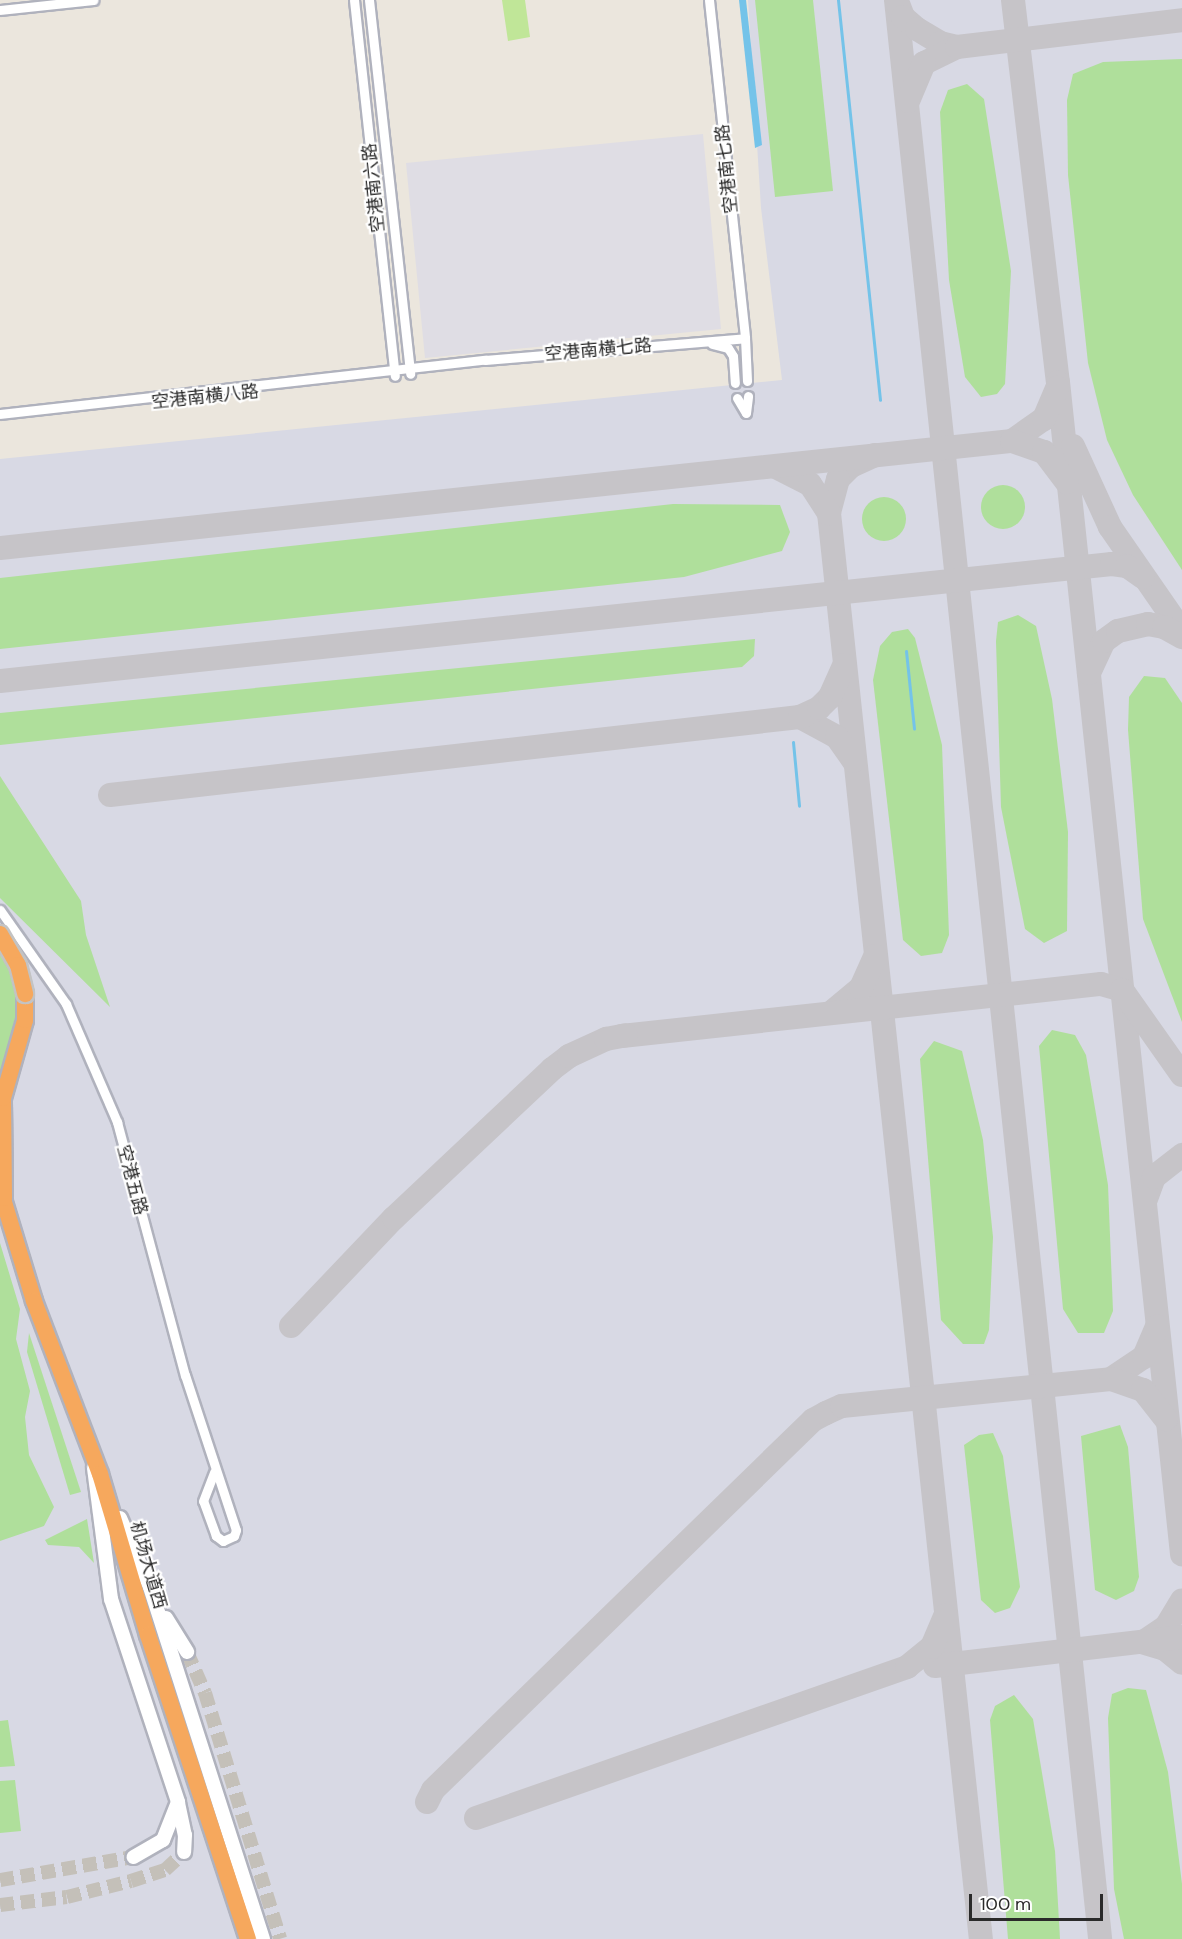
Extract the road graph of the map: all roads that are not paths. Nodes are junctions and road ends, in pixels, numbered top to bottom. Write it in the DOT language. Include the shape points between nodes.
graph roads {
  1 [pos="93,0"];
  2 [pos="354,0"];
  3 [pos="369,0"];
  4 [pos="709,0"];
  5 [pos="0,10"];
  6 [pos="745,338"];
  7 [pos="409,372"];
  8 [pos="394,373"];
  9 [pos="747,381"];
  10 [pos="735,383"];
  11 [pos="748,396"];
  12 [pos="737,398"];
  13 [pos="0,414"];
  14 [pos="0,419"];
  15 [pos="0,910"];
  16 [pos="0,935"];
  17 [pos="21,935"];
  18 [pos="2,1197"];
  19 [pos="92,1451"];
  20 [pos="214,1472"];
  21 [pos="100,1474"];
  22 [pos="150,1587"];
  23 [pos="187,1652"];
  24 [pos="178,1802"];
  25 [pos="184,1851"];
  26 [pos="133,1857"];
  27 [pos="248,1939"];
  28 [pos="263,1939"];
  1 -- 5 [label="street"];
  2 -- 8 [label="street, 空港南六路"];
  3 -- 7 [label="street, 空港南六路"];
  4 -- 6 [label="street, 空港南七路"];
  6 -- 7 [label="street, 空港南横七路"];
  6 -- 9 [label="street"];
  7 -- 8 [label="street, 空港南横八路"];
  7 -- 10 [label="street, 空港南横七路" via="721,344 733,356"];
  8 -- 13 [label="street, 空港南横八路"];
  8 -- 14 [label="street, 空港南横八路"];
  11 -- 12 [label="street" via="746,413"];
  15 -- 17 [label="street, 空港五路"];
  16 -- 17 [label="street"];
  16 -- 18 [label="highway, 机场大道西, bridge" via="18,965 26,1020 3,1098"];
  17 -- 20 [label="street, 空港五路" via="66,1004 117,1122"];
  18 -- 19 [label="highway, 机场大道西" via="34,1301"];
  19 -- 21 [label="highway, 机场大道西"];
  19 -- 24 [label="main road" via="111,1599"];
  20 -- 20 [label="street, 空港五路" via="203,1501 216,1536 224,1541 234,1536 236,1530"];
  21 -- 22 [label="main road"];
  21 -- 27 [label="highway, 机场大道西"];
  22 -- 23 [label="main road"];
  22 -- 28 [label="main road"];
  24 -- 25 [label="main road"];
  24 -- 26 [label="main road" via="164,1840"];
}
